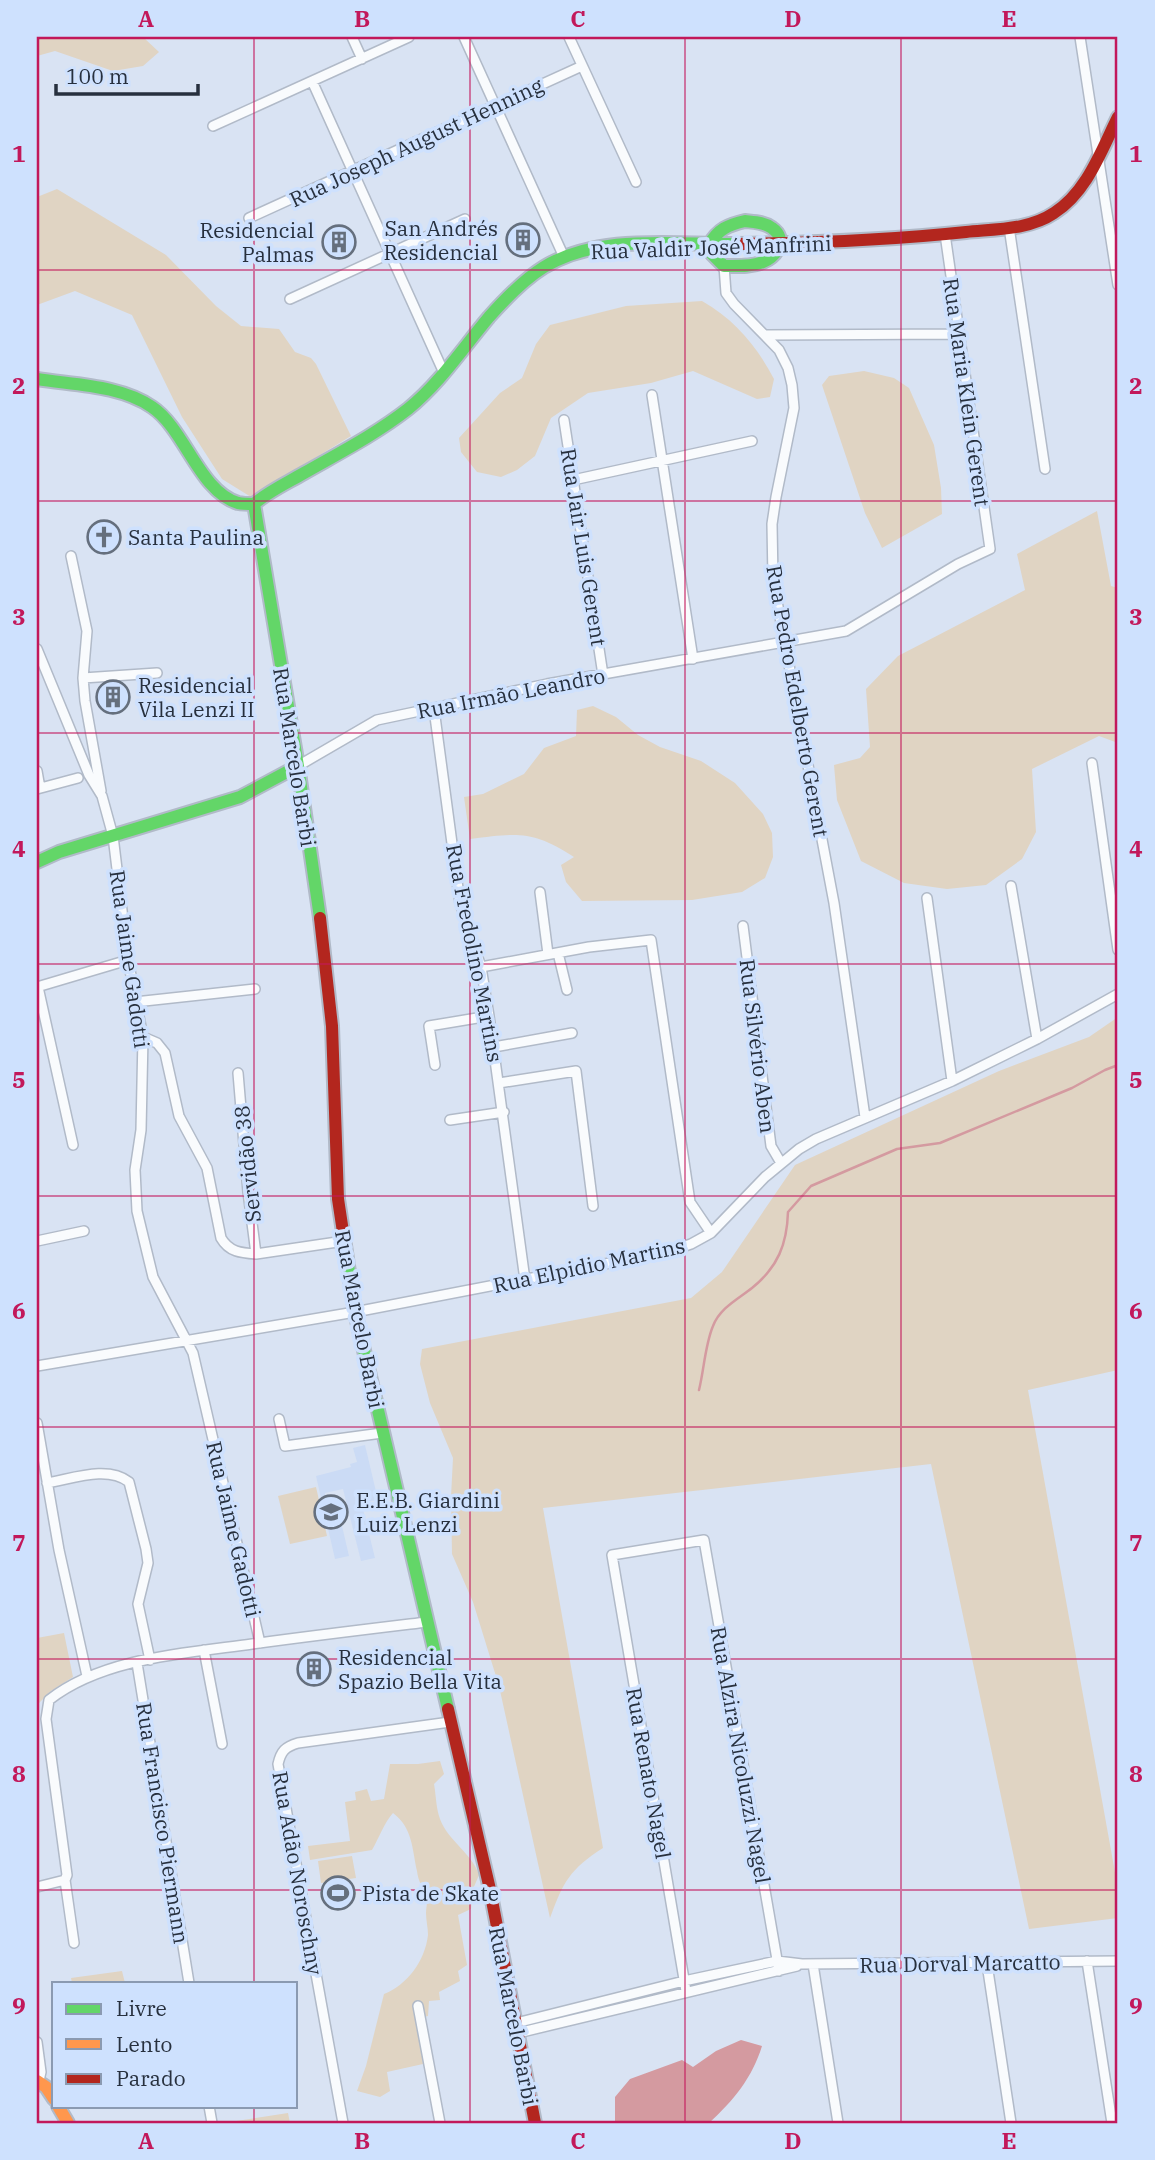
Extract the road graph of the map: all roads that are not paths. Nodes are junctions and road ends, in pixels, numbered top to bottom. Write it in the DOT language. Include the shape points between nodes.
graph roads {
  1 [pos="352,37"];
  2 [pos="409,37"];
  3 [pos="464,37"];
  4 [pos="569,37"];
  5 [pos="1080,37"];
  6 [pos="362,59"];
  7 [pos="582,66"];
  8 [pos="312,81"];
  9 [pos="495,105"];
  10 [pos="1118,117"];
  11 [pos="214,126"];
  12 [pos="1098,156"];
  13 [pos="353,171"];
  14 [pos="636,182"];
  15 [pos="249,218"];
  16 [pos="465,219"];
  17 [pos="1009,227"];
  18 [pos="945,234"];
  19 [pos="782,244"];
  20 [pos="709,245"];
  21 [pos="390,253"];
  22 [pos="564,257"];
  23 [pos="724,266"];
  24 [pos="1118,285"];
  25 [pos="290,299"];
  26 [pos="959,334"];
  27 [pos="767,335"];
  28 [pos="444,373"];
  29 [pos="37,379"];
  30 [pos="652,395"];
  31 [pos="564,420"];
  32 [pos="752,441"];
  33 [pos="662,460"];
  34 [pos="1045,469"];
  35 [pos="573,480"];
  36 [pos="254,504"];
  37 [pos="990,549"];
  38 [pos="71,556"];
  39 [pos="783,643"];
  40 [pos="37,649"];
  41 [pos="692,659"];
  42 [pos="157,673"];
  43 [pos="603,675"];
  44 [pos="83,678"];
  45 [pos="434,709"];
  46 [pos="1091,763"];
  47 [pos="298,766"];
  48 [pos="37,771"];
  49 [pos="78,778"];
  50 [pos="38,789"];
  51 [pos="102,796"];
  52 [pos="113,835"];
  53 [pos="37,862"];
  54 [pos="1011,886"];
  55 [pos="540,892"];
  56 [pos="927,898"];
  57 [pos="743,926"];
  58 [pos="1118,950"];
  59 [pos="553,953"];
  60 [pos="128,960"];
  61 [pos="481,967"];
  62 [pos="38,987"];
  63 [pos="255,989"];
  64 [pos="567,990"];
  65 [pos="1118,994"];
  66 [pos="135,1002"];
  67 [pos="489,1016"];
  68 [pos="572,1033"];
  69 [pos="142,1037"];
  70 [pos="1037,1039"];
  71 [pos="494,1047"];
  72 [pos="435,1065"];
  73 [pos="238,1073"];
  74 [pos="952,1081"];
  75 [pos="499,1083"];
  76 [pos="504,1112"];
  77 [pos="865,1117"];
  78 [pos="450,1120"];
  79 [pos="73,1145"];
  80 [pos="781,1163"];
  81 [pos="593,1206"];
  82 [pos="84,1231"];
  83 [pos="711,1234"];
  84 [pos="37,1241"];
  85 [pos="344,1241"];
  86 [pos="256,1254"];
  87 [pos="525,1280"];
  88 [pos="355,1312"];
  89 [pos="188,1341"];
  90 [pos="37,1366"];
  91 [pos="279,1419"];
  92 [pos="37,1423"];
  93 [pos="382,1433"];
  94 [pos="47,1483"];
  95 [pos="612,1555"];
  96 [pos="427,1622"];
  97 [pos="260,1643"];
  98 [pos="204,1650"];
  99 [pos="150,1660"];
  100 [pos="137,1663"];
  101 [pos="87,1676"];
  102 [pos="450,1722"];
  103 [pos="222,1744"];
  104 [pos="65,1880"];
  105 [pos="37,1886"];
  106 [pos="74,1943"];
  107 [pos="1087,1961"];
  108 [pos="1118,1961"];
  109 [pos="808,1964"];
  110 [pos="987,1964"];
  111 [pos="778,1966"];
  112 [pos="189,1982"];
  113 [pos="685,1986"];
  114 [pos="418,2006"];
  115 [pos="517,2028"];
  116 [pos="37,2042"];
  117 [pos="38,2083"];
  118 [pos="52,2096"];
  119 [pos="1118,2122"];
  120 [pos="343,2123"];
  121 [pos="440,2123"];
  122 [pos="535,2123"];
  123 [pos="838,2123"];
  124 [pos="1012,2123"];
  125 [pos="1112,2123"];
  1 -- 6 [label="street"];
  2 -- 6 [label="street"];
  3 -- 9 [label="street"];
  4 -- 7 [label="street"];
  5 -- 12 [label="street"];
  6 -- 8 [label="street"];
  7 -- 9 [label="street, Rua Joseph August Henning"];
  7 -- 14 [label="street"];
  8 -- 11 [label="street"];
  8 -- 13 [label="street"];
  9 -- 13 [label="street, Rua Joseph August Henning"];
  9 -- 22 [label="street"];
  10 -- 12 [label="street, Rua Valdir José Manfrini"];
  12 -- 17 [label="street, Rua Valdir José Manfrini" via="1070,202 1052,215"];
  12 -- 24 [label="street"];
  13 -- 15 [label="street, Rua Joseph August Henning"];
  13 -- 21 [label="street"];
  16 -- 21 [label="street"];
  17 -- 18 [label="street, Rua Valdir José Manfrini"];
  17 -- 34 [label="street"];
  18 -- 19 [label="street, Rua Valdir José Manfrini"];
  18 -- 26 [label="street, Rua Maria Klein Gerent"];
  19 -- 20 [label="street, Rua Valdir José Manfrini"];
  19 -- 20 [label="street" via="768,227 745,221 721,228"];
  19 -- 23 [label="street" via="767,262"];
  20 -- 22 [label="street, Rua Valdir José Manfrini" via="599,248"];
  20 -- 23 [label="street"];
  21 -- 25 [label="street"];
  21 -- 28 [label="street"];
  22 -- 28 [label="street, Rua Valdir José Manfrini" via="528,279"];
  23 -- 27 [label="street, Rua Pedro Edelberto Gerent" via="726,293"];
  26 -- 27 [label="street"];
  26 -- 37 [label="street, Rua Maria Klein Gerent"];
  27 -- 39 [label="street, Rua Pedro Edelberto Gerent" via="788,368 794,408 772,524 773,580"];
  28 -- 36 [label="street, Rua Valdir José Manfrini" via="379,430"];
  29 -- 36 [label="street" via="132,396 154,408 173,425 216,489 241,504"];
  30 -- 33 [label="street"];
  31 -- 35 [label="street, Rua Jair Luis Gerent"];
  32 -- 33 [label="street"];
  33 -- 35 [label="street"];
  33 -- 41 [label="street"];
  35 -- 43 [label="street, Rua Jair Luis Gerent"];
  36 -- 47 [label="street, Rua Marcelo Barbi"];
  37 -- 39 [label="street, Rua Irmão Leandro" via="846,631"];
  38 -- 44 [label="street" via="87,631"];
  39 -- 41 [label="street, Rua Irmão Leandro"];
  39 -- 77 [label="street, Rua Pedro Edelberto Gerent" via="834,903"];
  40 -- 51 [label="street, Rua Jaime Gadotti"];
  41 -- 43 [label="street, Rua Irmão Leandro"];
  42 -- 44 [label="street"];
  43 -- 45 [label="street, Rua Irmão Leandro"];
  44 -- 51 [label="street"];
  45 -- 47 [label="street, Rua Irmão Leandro" via="365,725"];
  45 -- 61 [label="street, Rua Fredolino Martins" via="460,903"];
  46 -- 58 [label="street"];
  47 -- 52 [label="street, Rua Irmão Leandro" via="240,797"];
  47 -- 85 [label="street, Rua Marcelo Barbi" via="329,986 338,1199"];
  48 -- 50 [label="street"];
  49 -- 50 [label="street"];
  51 -- 52 [label="street, Rua Jaime Gadotti"];
  52 -- 53 [label="street, Rua Irmão Leandro"];
  52 -- 60 [label="street, Rua Jaime Gadotti"];
  54 -- 70 [label="street"];
  55 -- 59 [label="street"];
  56 -- 74 [label="street"];
  57 -- 80 [label="street, Rua Silvério Aben" via="771,1146"];
  59 -- 61 [label="street"];
  59 -- 64 [label="street"];
  59 -- 83 [label="street" via="651,940 690,1202"];
  60 -- 62 [label="street"];
  60 -- 66 [label="street, Rua Jaime Gadotti"];
  61 -- 67 [label="street, Rua Fredolino Martins"];
  62 -- 79 [label="street"];
  63 -- 66 [label="street"];
  65 -- 70 [label="street, Rua Elpidio Martins"];
  66 -- 69 [label="street, Rua Jaime Gadotti"];
  67 -- 71 [label="street, Rua Fredolino Martins"];
  67 -- 72 [label="street" via="429,1026"];
  68 -- 71 [label="street"];
  69 -- 86 [label="street" via="157,1043 165,1053 179,1116 207,1168 221,1238 232,1250"];
  69 -- 89 [label="street, Rua Jaime Gadotti" via="137,1211 153,1277"];
  70 -- 74 [label="street, Rua Elpidio Martins"];
  71 -- 75 [label="street, Rua Fredolino Martins"];
  73 -- 86 [label="street, Servidão 38"];
  74 -- 77 [label="street, Rua Elpidio Martins"];
  75 -- 76 [label="street, Rua Fredolino Martins"];
  75 -- 81 [label="street" via="576,1071"];
  76 -- 78 [label="street"];
  76 -- 87 [label="street, Rua Fredolino Martins"];
  77 -- 80 [label="street, Rua Elpidio Martins" via="816,1139"];
  80 -- 83 [label="street, Rua Elpidio Martins"];
  82 -- 84 [label="street"];
  83 -- 87 [label="street, Rua Elpidio Martins" via="667,1252"];
  85 -- 86 [label="street"];
  85 -- 88 [label="street, Rua Marcelo Barbi"];
  87 -- 88 [label="street, Rua Elpidio Martins"];
  88 -- 89 [label="street, Rua Elpidio Martins"];
  88 -- 93 [label="street, Rua Marcelo Barbi"];
  89 -- 90 [label="street, Rua Elpidio Martins"];
  89 -- 97 [label="street, Rua Jaime Gadotti"];
  91 -- 93 [label="street" via="285,1446"];
  92 -- 94 [label="street"];
  93 -- 96 [label="street, Rua Marcelo Barbi"];
  94 -- 99 [label="street" via="107,1473 129,1482 148,1563 138,1604"];
  94 -- 101 [label="street"];
  95 -- 111 [label="street, Rua Alzira Nicoluzzi Nagel" via="704,1540"];
  95 -- 113 [label="street, Rua Renato Nagel"];
  96 -- 97 [label="street"];
  96 -- 102 [label="street, Rua Marcelo Barbi"];
  97 -- 98 [label="street"];
  98 -- 99 [label="street"];
  98 -- 103 [label="street"];
  99 -- 100 [label="street"];
  100 -- 101 [label="street"];
  100 -- 112 [label="street, Rua Francisco Piermann"];
  101 -- 104 [label="street" via="49,1700 46,1709 68,1870"];
  102 -- 115 [label="street, Rua Marcelo Barbi"];
  102 -- 120 [label="street, Rua Adão Noroschny" via="287,1746 280,1755"];
  104 -- 105 [label="street"];
  104 -- 106 [label="street"];
  107 -- 108 [label="street, Rua Dorval Marcatto"];
  107 -- 110 [label="street, Rua Dorval Marcatto"];
  107 -- 125 [label="street"];
  109 -- 110 [label="street, Rua Dorval Marcatto"];
  109 -- 111 [label="street, Rua Dorval Marcatto"];
  109 -- 123 [label="street"];
  110 -- 124 [label="street"];
  111 -- 113 [label="street, Rua Dorval Marcatto"];
  113 -- 115 [label="street, Rua Dorval Marcatto"];
  114 -- 121 [label="street"];
  115 -- 122 [label="street, Rua Marcelo Barbi"];
  116 -- 117 [label="street"];
  117 -- 118 [label="street"];
  119 -- 125 [label="street"];
}
